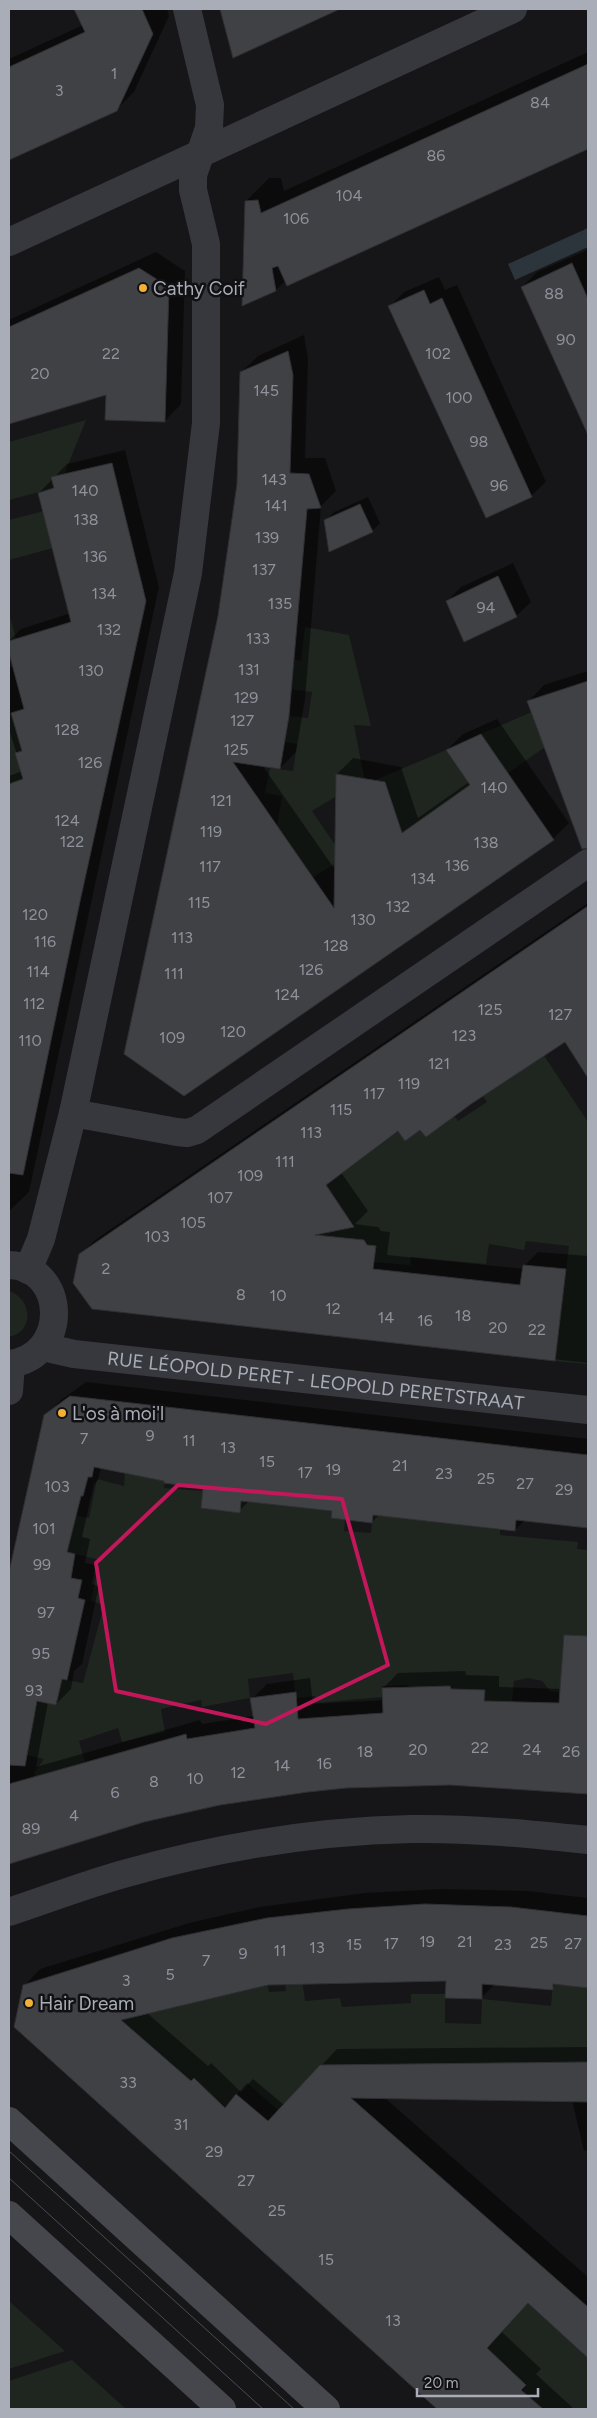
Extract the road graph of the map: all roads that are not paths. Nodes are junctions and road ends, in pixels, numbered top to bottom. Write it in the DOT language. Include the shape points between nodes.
graph roads {
  1 [pos="187,9"];
  2 [pos="513,9"];
  3 [pos="200,154"];
  4 [pos="9,242"];
  5 [pos="588,863"];
  6 [pos="73,1113"];
  7 [pos="19,1267"];
  8 [pos="43,1347"];
  9 [pos="10,1364"];
  10 [pos="9,1391"];
  11 [pos="588,1410"];
  12 [pos="588,1840"];
  13 [pos="9,1912"];
  14 [pos="9,2121"];
  15 [pos="9,2215"];
  16 [pos="222,2409"];
  17 [pos="326,2409"];
  1 -- 3 [label="street" via="210,105 209,128"];
  2 -- 3 [label="street"];
  3 -- 4 [label="street"];
  3 -- 6 [label="street" via="192,190 206,244 206,413 188,573"];
  5 -- 6 [label="street" via="197,1130 177,1132"];
  6 -- 7 [label="street" via="42,1239"];
  7 -- 8 [label="street" via="45,1285 54,1305 55,1320"];
  8 -- 9 [label="street" via="34,1355"];
  8 -- 11 [label="street, RUE LÉOPOLD PERET - LEOPOLD PERETSTRAAT" via="74,1354"];
  9 -- 10 [label="street"];
  12 -- 13 [label="street" via="519,1833 412,1829 274,1841 125,1873"];
  14 -- 17 [label="street"];
  15 -- 16 [label="street"];
}
